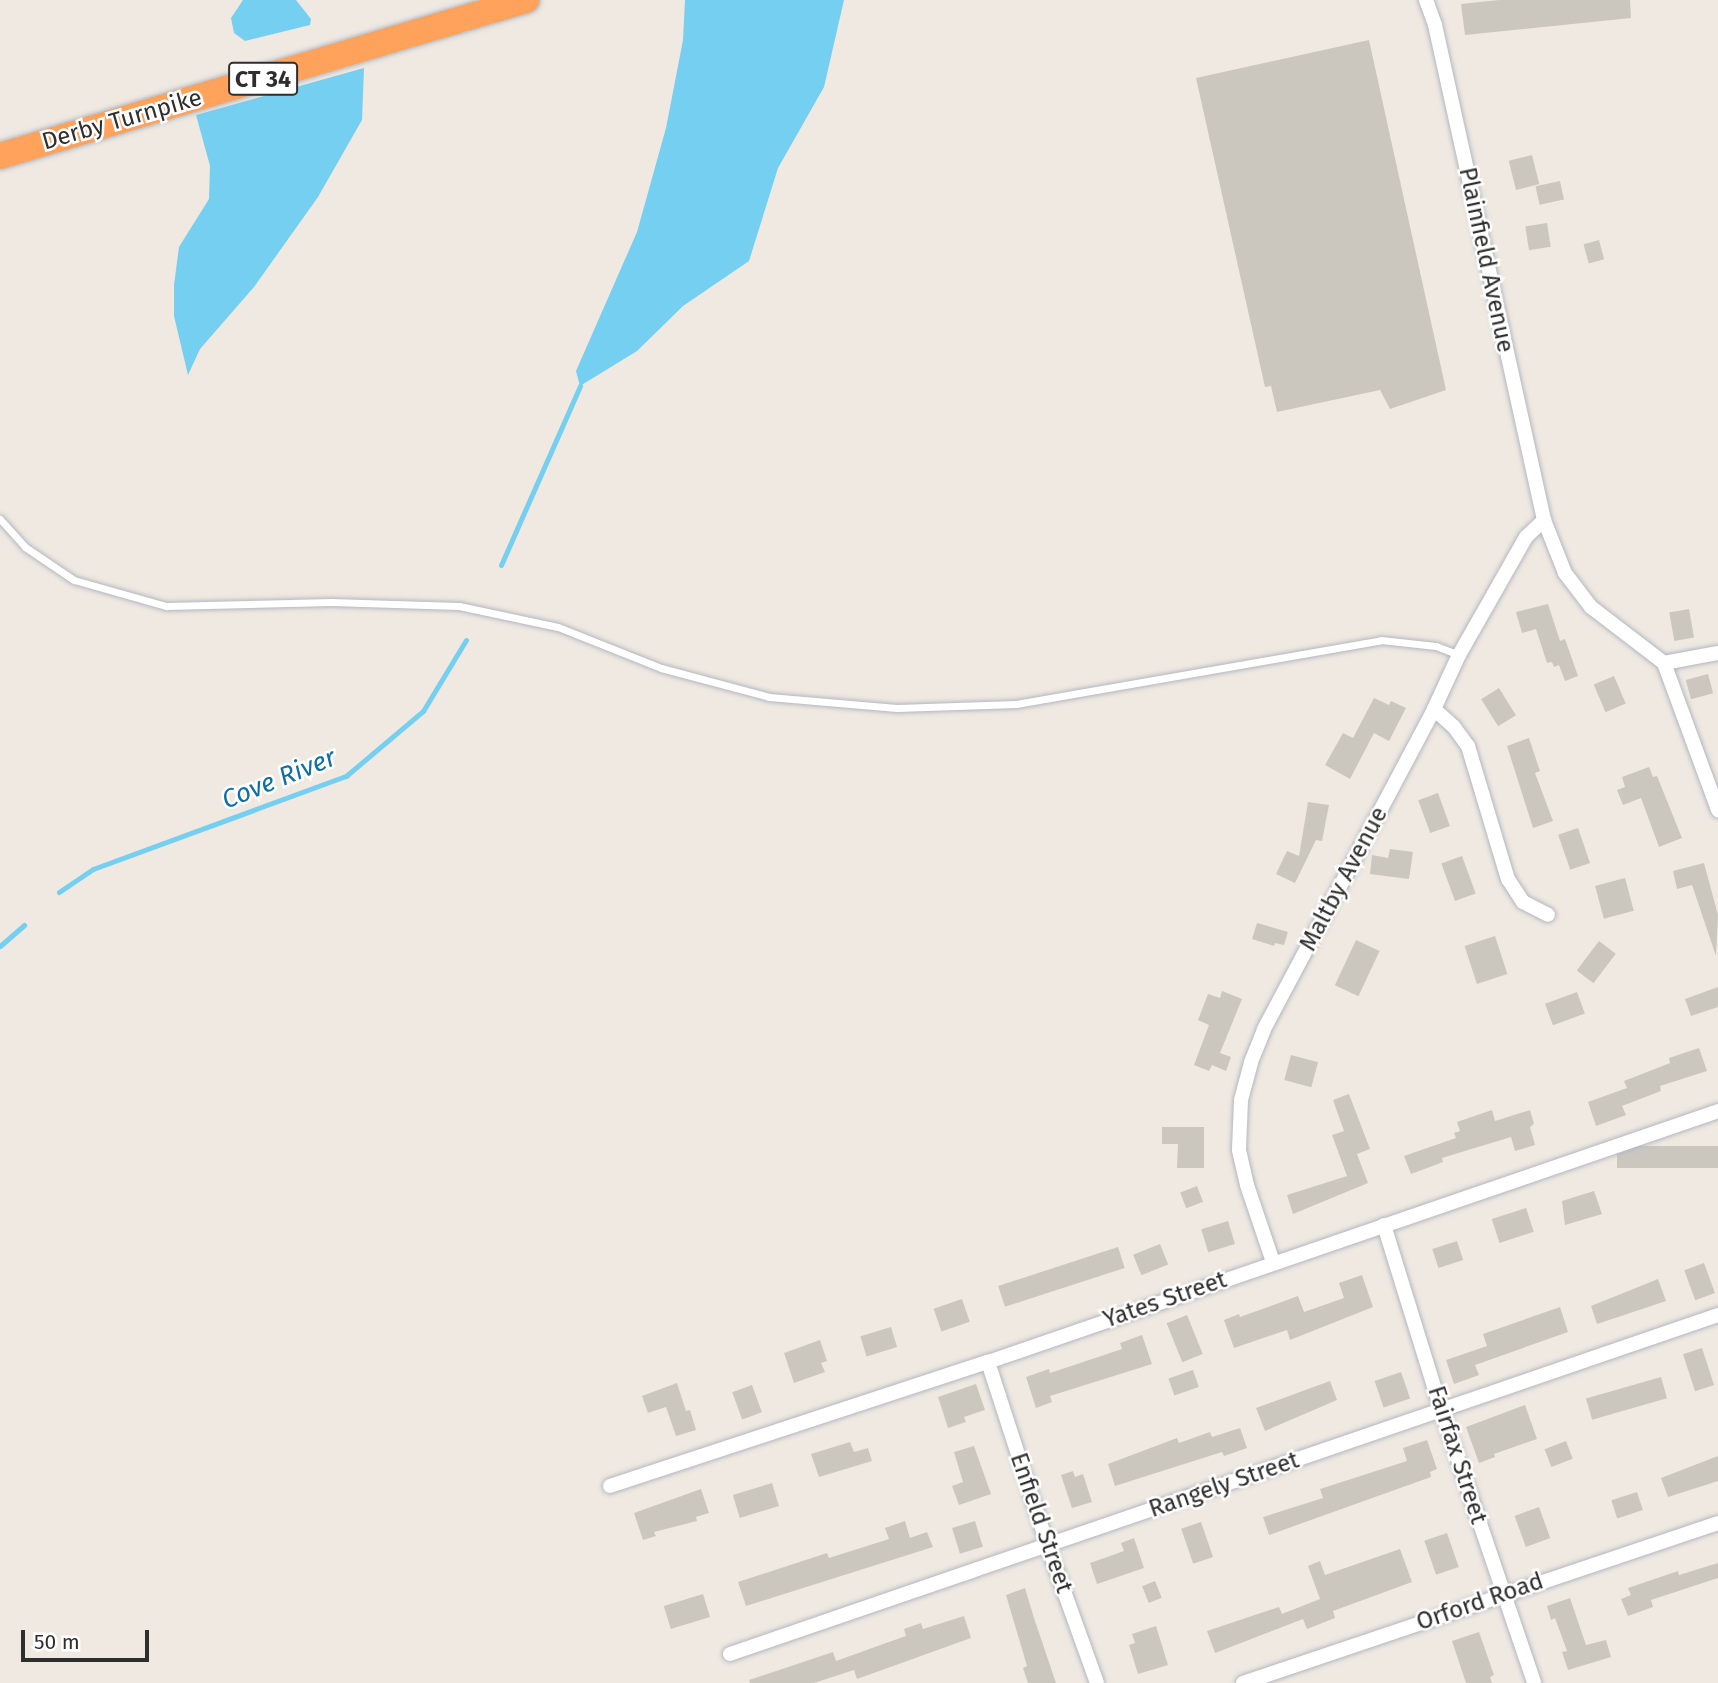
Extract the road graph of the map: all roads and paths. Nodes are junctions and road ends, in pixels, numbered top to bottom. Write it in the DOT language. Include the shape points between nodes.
graph roads {
  1 [pos="526,0"];
  2 [pos="1426,0"];
  3 [pos="0,156"];
  4 [pos="0,519"];
  5 [pos="1544,520"];
  6 [pos="1718,653"];
  7 [pos="1459,655"];
  8 [pos="1664,663"];
  9 [pos="1434,709"];
  10 [pos="1718,810"];
  11 [pos="1548,915"];
  12 [pos="1718,1111"];
  13 [pos="1384,1225"];
  14 [pos="1273,1262"];
  15 [pos="1718,1315"];
  16 [pos="988,1362"];
  17 [pos="1441,1412"];
  18 [pos="610,1486"];
  19 [pos="1718,1524"];
  20 [pos="1046,1545"];
  21 [pos="1503,1594"];
  22 [pos="730,1654"];
  23 [pos="1097,1683"];
  24 [pos="1243,1683"];
  25 [pos="1534,1683"];
  1 -- 3 [label="highway, Derby Turnpike / CT 34"];
  2 -- 5 [label="street, Plainfield Avenue"];
  4 -- 7 [label="lane" via="25,547 74,580 166,606 331,602 459,606 558,627 661,668 769,697 897,708 1016,704 1381,640 1436,646"];
  5 -- 7 [label="street, Maltby Avenue" via="1526,537"];
  5 -- 8 [label="street, Plainfield Avenue" via="1564,573 1591,607"];
  6 -- 8 [label="street"];
  7 -- 9 [label="street, Maltby Avenue"];
  8 -- 10 [label="street"];
  9 -- 11 [label="street" via="1468,746 1507,879 1523,902"];
  9 -- 14 [label="street, Maltby Avenue" via="1264,1029 1251,1062 1241,1100 1239,1150"];
  12 -- 13 [label="street, Yates Street"];
  13 -- 14 [label="street, Yates Street"];
  13 -- 17 [label="street, Fairfax Street"];
  14 -- 16 [label="street, Yates Street"];
  15 -- 17 [label="street, Rangely Street"];
  16 -- 18 [label="street, Yates Street"];
  16 -- 20 [label="street, Enfield Street"];
  17 -- 20 [label="street, Rangely Street"];
  17 -- 21 [label="street, Fairfax Street"];
  19 -- 21 [label="street, Orford Road"];
  20 -- 22 [label="street, Rangely Street"];
  20 -- 23 [label="street, Enfield Street"];
  21 -- 24 [label="street, Orford Road"];
  21 -- 25 [label="street, Fairfax Street"];
}
